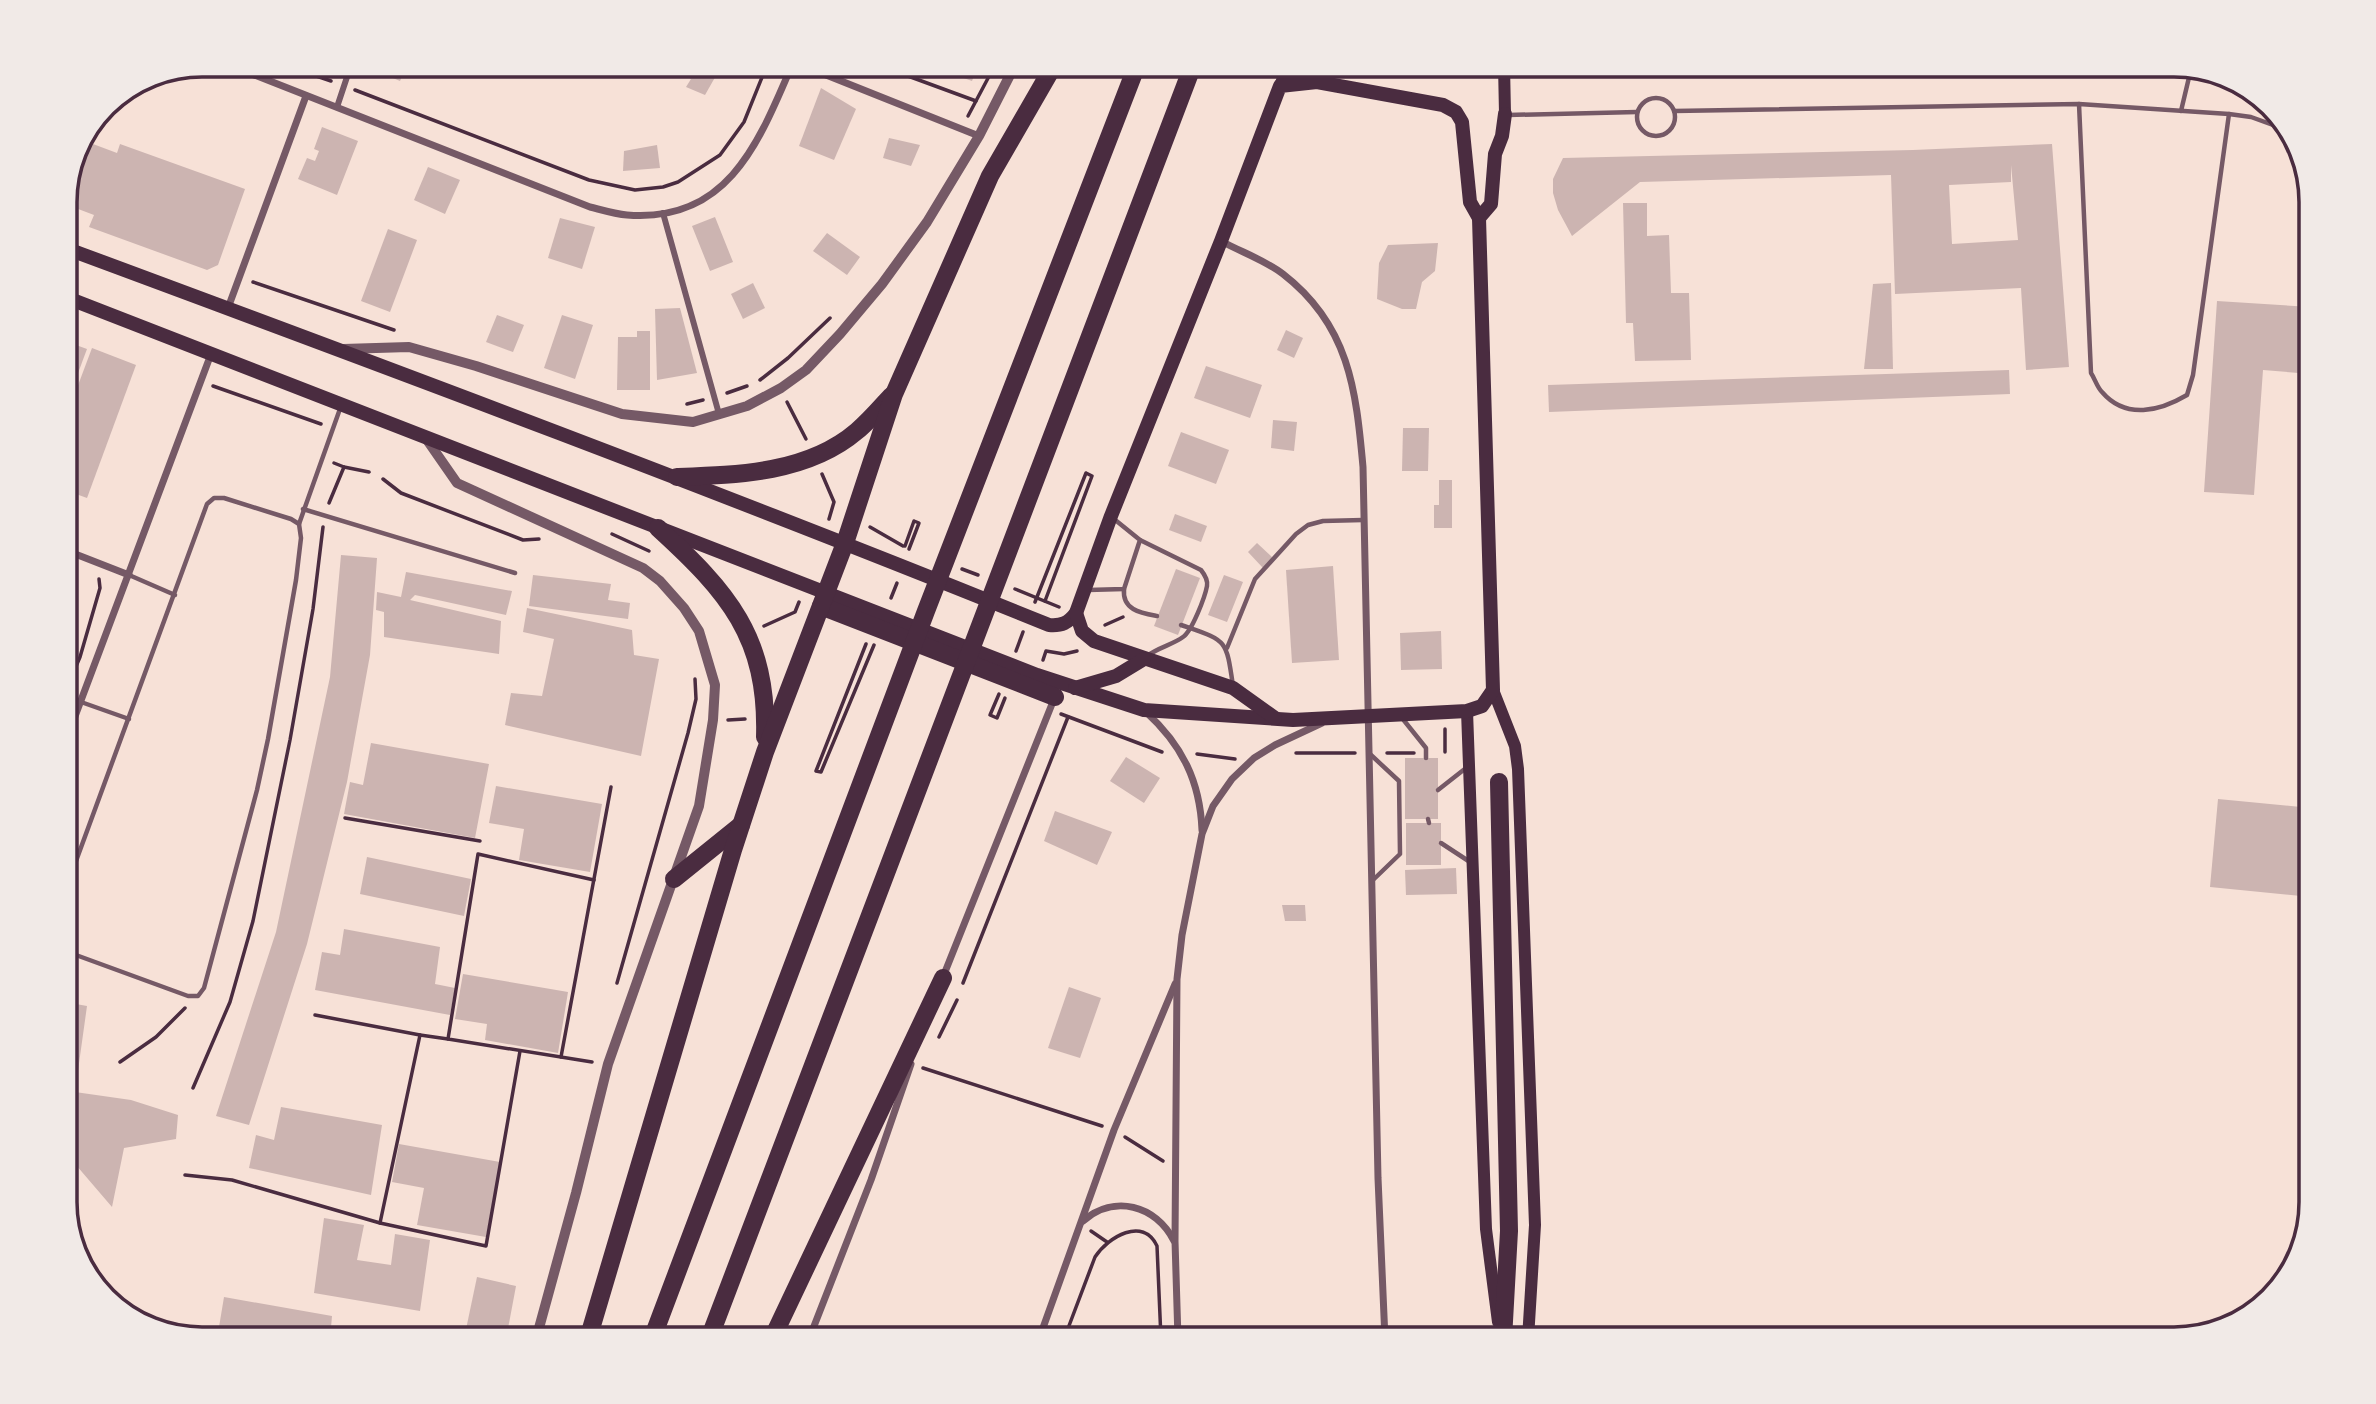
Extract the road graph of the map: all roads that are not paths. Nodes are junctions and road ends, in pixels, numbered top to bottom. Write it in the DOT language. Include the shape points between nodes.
graph roads {
  1 [pos="259,77"];
  2 [pos="347,77"];
  3 [pos="787,77"];
  4 [pos="831,77"];
  5 [pos="1009,77"];
  6 [pos="1047,77"];
  7 [pos="1132,77"];
  8 [pos="1188,77"];
  9 [pos="1283,77"];
  10 [pos="1504,77"];
  11 [pos="2189,78"];
  12 [pos="1280,86"];
  13 [pos="306,96"];
  14 [pos="2079,104"];
  15 [pos="337,107"];
  16 [pos="1674,111"];
  17 [pos="2181,111"];
  18 [pos="1637,112"];
  19 [pos="1505,114"];
  20 [pos="2229,114"];
  21 [pos="2272,125"];
  22 [pos="979,136"];
  23 [pos="663,213"];
  24 [pos="1479,218"];
  25 [pos="1221,241"];
  26 [pos="77,252"];
  27 [pos="77,302"];
  28 [pos="228,308"];
  29 [pos="342,349"];
  30 [pos="212,353"];
  31 [pos="894,394"];
  32 [pos="342,404"];
  33 [pos="719,414"];
  34 [pos="425,437"];
  35 [pos="677,477"];
  36 [pos="303,509"];
  37 [pos="1111,516"];
  38 [pos="1364,520"];
  39 [pos="299,524"];
  40 [pos="658,528"];
  41 [pos="1140,540"];
  42 [pos="845,543"];
  43 [pos="77,555"];
  44 [pos="515,573"];
  45 [pos="129,575"];
  46 [pos="1124,589"];
  47 [pos="1083,590"];
  48 [pos="175,595"];
  49 [pos="832,603"];
  50 [pos="1076,613"];
  51 [pos="1157,616"];
  52 [pos="1181,625"];
  53 [pos="1191,629"];
  54 [pos="1227,648"];
  55 [pos="1144,659"];
  56 [pos="1044,687"];
  57 [pos="1075,688"];
  58 [pos="1233,688"];
  59 [pos="1493,690"];
  60 [pos="81,702"];
  61 [pos="1144,710"];
  62 [pos="1466,711"];
  63 [pos="77,712"];
  64 [pos="1399,715"];
  65 [pos="1368,716"];
  66 [pos="1276,718"];
  67 [pos="1332,718"];
  68 [pos="129,719"];
  69 [pos="765,752"];
  70 [pos="1369,754"];
  71 [pos="1426,756"];
  72 [pos="1469,766"];
  73 [pos="1499,782"];
  74 [pos="1438,790"];
  75 [pos="741,825"];
  76 [pos="1202,834"];
  77 [pos="1441,843"];
  78 [pos="77,859"];
  79 [pos="1472,863"];
  80 [pos="674,879"];
  81 [pos="1372,880"];
  82 [pos="77,955"];
  83 [pos="943,978"];
  84 [pos="1177,979"];
  85 [pos="1080,1224"];
  86 [pos="1175,1241"];
  87 [pos="539,1327"];
  88 [pos="592,1327"];
  89 [pos="657,1327"];
  90 [pos="714,1327"];
  91 [pos="778,1327"];
  92 [pos="815,1327"];
  93 [pos="1043,1327"];
  94 [pos="1178,1327"];
  95 [pos="1384,1327"];
  96 [pos="1499,1327"];
  97 [pos="1502,1327"];
  98 [pos="1529,1327"];
  1 -- 13 [label="street"];
  2 -- 15 [label="street"];
  3 -- 23 [label="street" via="762,135 736,173 684,210"];
  4 -- 22 [label="street"];
  5 -- 22 [label="street"];
  6 -- 31 [label="highway" via="990,176"];
  7 -- 89 [label="highway"];
  8 -- 90 [label="highway"];
  9 -- 12 [label="main road"];
  10 -- 19 [label="main road"];
  11 -- 17 [label="lane"];
  12 -- 24 [label="main road" via="1317,82 1443,105 1456,112 1462,122 1470,202"];
  12 -- 25 [label="main road"];
  13 -- 15 [label="street"];
  13 -- 28 [label="street"];
  14 -- 16 [label="lane"];
  14 -- 17 [label="lane"];
  14 -- 20 [label="lane" via="2091,373 2102,392 2120,406 2147,412 2187,395 2193,374"];
  15 -- 23 [label="street" via="590,207 628,215"];
  16 -- 18 [label="lane" via="1669,102 1650,98"];
  16 -- 18 [label="lane" via="1672,128 1656,136 1641,129"];
  17 -- 20 [label="lane"];
  18 -- 19 [label="lane"];
  19 -- 24 [label="main road" via="1495,154 1491,204"];
  20 -- 21 [label="lane"];
  22 -- 33 [label="street" via="927,222 840,334 806,370 781,388"];
  23 -- 33 [label="street"];
  24 -- 59 [label="main road"];
  25 -- 37 [label="main road"];
  25 -- 38 [label="street" via="1281,272 1328,321 1340,342 1360,435"];
  26 -- 28 [label="main road"];
  27 -- 30 [label="main road"];
  28 -- 29 [label="main road"];
  29 -- 33 [label="street" via="409,347 622,414 693,422"];
  29 -- 35 [label="main road"];
  30 -- 32 [label="main road"];
  30 -- 45 [label="street"];
  31 -- 35 [label="highway" via="856,432 815,457 772,470"];
  31 -- 42 [label="highway"];
  32 -- 34 [label="main road"];
  32 -- 36 [label="lane"];
  34 -- 40 [label="main road"];
  34 -- 80 [label="street" via="457,483 643,568 668,590 699,631 715,685 713,720 699,807"];
  35 -- 42 [label="main road"];
  36 -- 39 [label="lane"];
  36 -- 44 [label="lane"];
  37 -- 41 [label="lane"];
  37 -- 47 [label="main road"];
  38 -- 54 [label="lane" via="1322,521 1296,534 1255,579"];
  38 -- 65 [label="street"];
  39 -- 48 [label="lane" via="214,498 207,504"];
  39 -- 82 [label="lane" via="296,580 257,790 204,988 198,996 188,996"];
  40 -- 49 [label="main road"];
  40 -- 69 [label="highway" via="702,569 748,634 766,709"];
  41 -- 46 [label="lane"];
  41 -- 53 [label="lane" via="1206,576 1208,584"];
  42 -- 49 [label="highway"];
  42 -- 50 [label="main road" via="1049,625 1069,622"];
  43 -- 45 [label="street"];
  45 -- 48 [label="lane"];
  45 -- 60 [label="street"];
  46 -- 47 [label="lane"];
  46 -- 51 [label="lane" via="1134,611"];
  47 -- 50 [label="main road"];
  48 -- 68 [label="lane"];
  49 -- 56 [label="highway"];
  49 -- 56 [label="main road"];
  49 -- 69 [label="highway"];
  50 -- 55 [label="main road" via="1082,631 1094,641"];
  52 -- 53 [label="lane"];
  53 -- 54 [label="lane" via="1222,641"];
  53 -- 55 [label="lane"];
  54 -- 58 [label="lane"];
  55 -- 57 [label="main road" via="1116,676"];
  55 -- 58 [label="main road"];
  56 -- 57 [label="main road"];
  56 -- 83 [label="street"];
  57 -- 61 [label="main road"];
  58 -- 66 [label="main road"];
  59 -- 62 [label="main road" via="1482,706"];
  59 -- 98 [label="main road" via="1518,769 1535,1226"];
  60 -- 63 [label="street"];
  60 -- 68 [label="lane"];
  61 -- 66 [label="main road"];
  61 -- 76 [label="street" via="1182,752 1201,806"];
  62 -- 64 [label="main road"];
  62 -- 72 [label="main road"];
  64 -- 65 [label="main road"];
  64 -- 71 [label="lane" via="1426,748"];
  65 -- 67 [label="main road"];
  65 -- 70 [label="street"];
  66 -- 67 [label="main road"];
  67 -- 76 [label="street" via="1251,761 1213,807"];
  68 -- 78 [label="lane"];
  69 -- 75 [label="highway"];
  70 -- 81 [label="street"];
  70 -- 81 [label="lane" via="1399,781 1400,854"];
  72 -- 74 [label="lane"];
  72 -- 79 [label="main road"];
  73 -- 97 [label="highway" via="1509,1231"];
  75 -- 80 [label="highway"];
  75 -- 88 [label="highway"];
  76 -- 84 [label="street"];
  77 -- 79 [label="lane"];
  79 -- 96 [label="main road" via="1486,1229"];
  80 -- 87 [label="street" via="608,1064"];
  81 -- 95 [label="street"];
  83 -- 91 [label="highway"];
  83 -- 92 [label="street"];
  84 -- 85 [label="street"];
  84 -- 86 [label="street"];
  85 -- 86 [label="street" via="1100,1209 1126,1205 1160,1220"];
  85 -- 93 [label="street"];
  86 -- 94 [label="street"];
}
